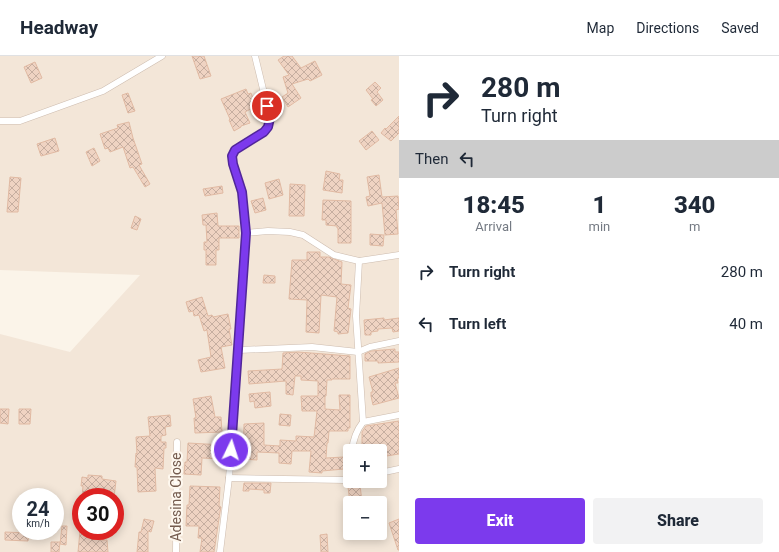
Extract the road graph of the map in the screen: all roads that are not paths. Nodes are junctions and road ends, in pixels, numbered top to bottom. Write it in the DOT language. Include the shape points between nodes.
graph roads {
  1 [pos="162,56"];
  2 [pos="255,56"];
  3 [pos="0,121"];
  4 [pos="246,233"];
  5 [pos="399,255"];
  6 [pos="359,261"];
  7 [pos="399,341"];
  8 [pos="239,350"];
  9 [pos="358,352"];
  10 [pos="399,415"];
  11 [pos="363,422"];
  12 [pos="177,442"];
  13 [pos="353,444"];
  14 [pos="399,470"];
  15 [pos="387,472"];
  16 [pos="229,478"];
  17 [pos="343,480"];
  18 [pos="176,552"];
  19 [pos="220,552"];
  1 -- 3 [label="street" via="103,91 20,120"];
  2 -- 4 [label="street" via="270,118 264,132 235,150 232,156 242,192"];
  4 -- 6 [label="street" via="268,231 303,235 334,255"];
  4 -- 8 [label="street"];
  5 -- 6 [label="street"];
  6 -- 9 [label="street" via="356,316"];
  7 -- 9 [label="street"];
  8 -- 9 [label="street" via="312,347"];
  8 -- 16 [label="street"];
  9 -- 11 [label="street"];
  10 -- 11 [label="street"];
  11 -- 13 [label="street" via="356,430"];
  12 -- 18 [label="street, Adesina Close"];
  14 -- 15 [label="street"];
  16 -- 17 [label="street"];
  16 -- 19 [label="street"];
}
